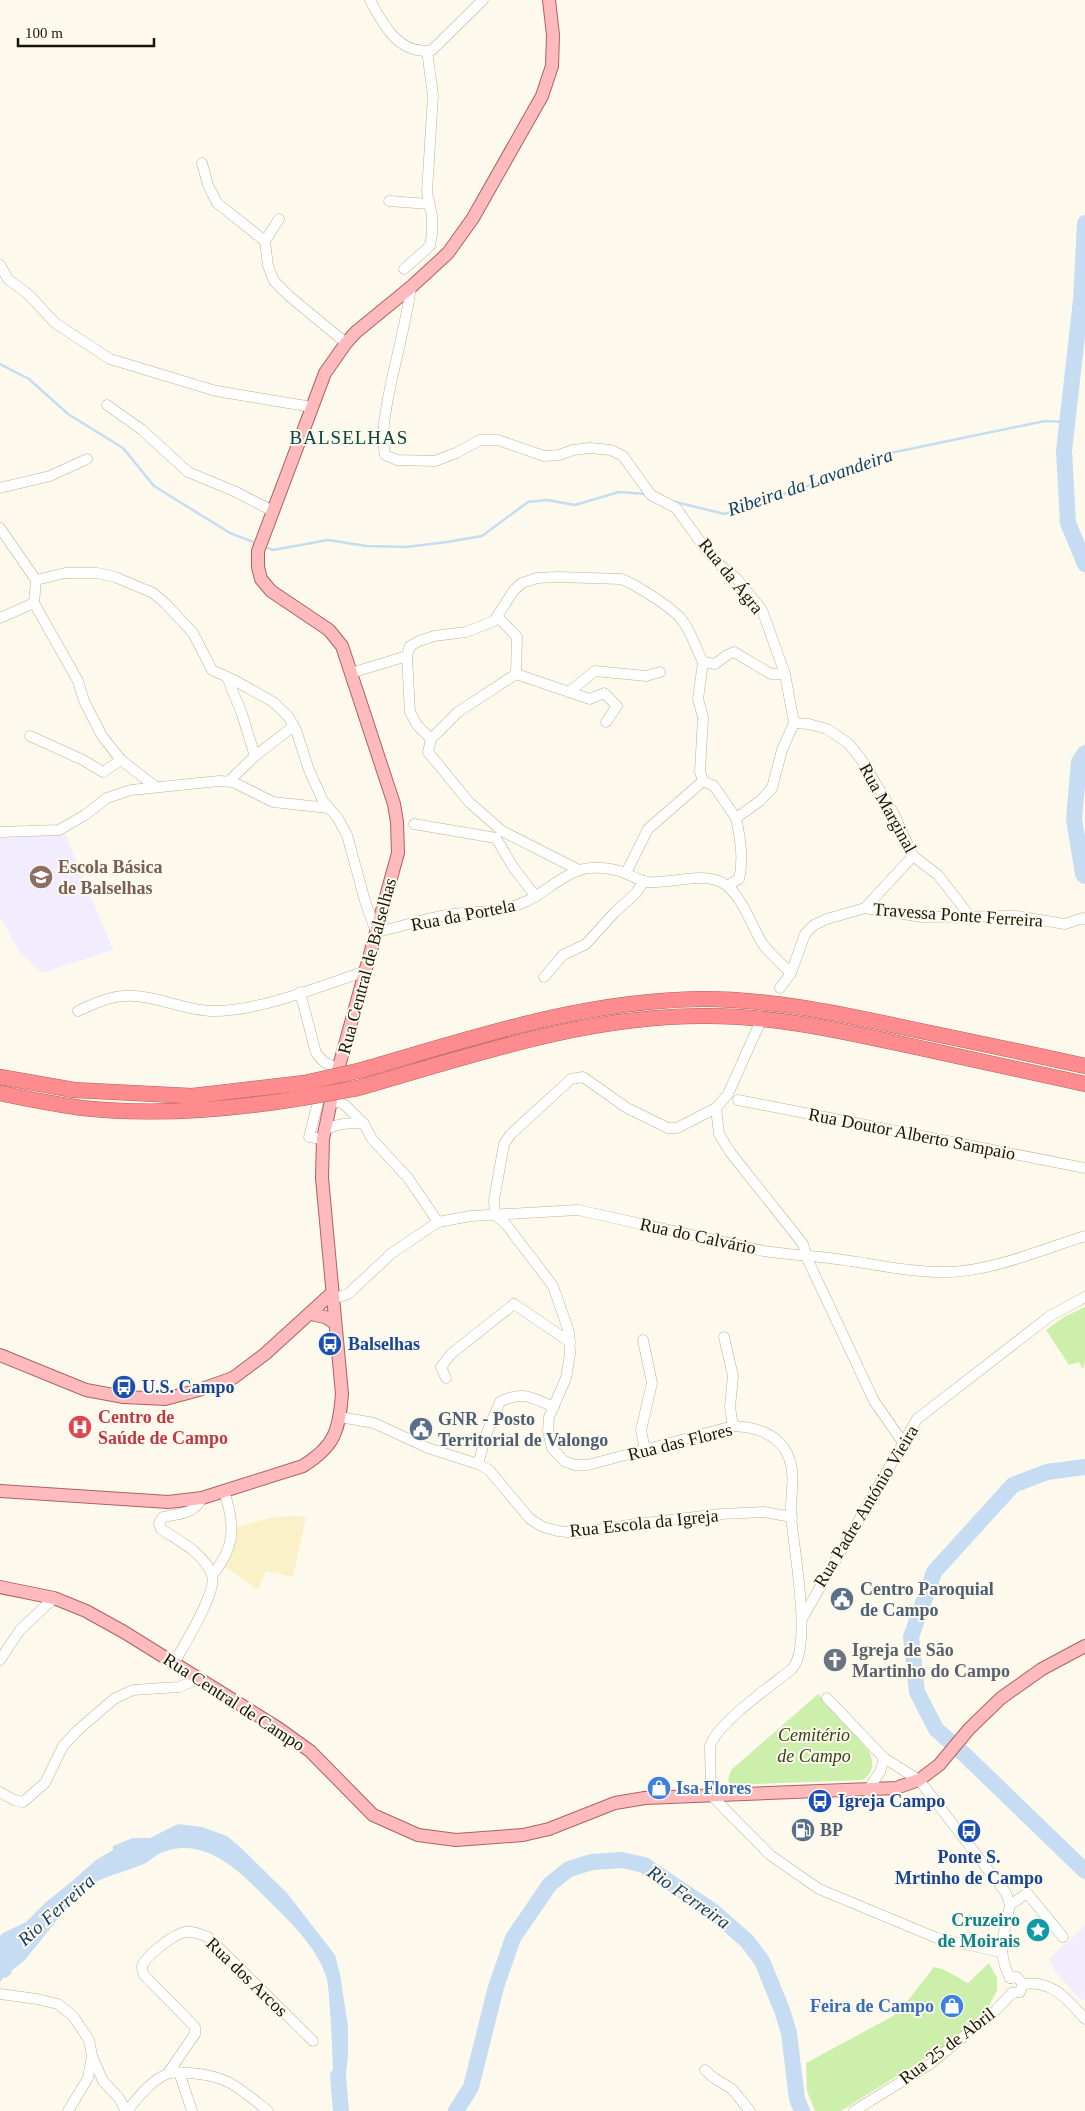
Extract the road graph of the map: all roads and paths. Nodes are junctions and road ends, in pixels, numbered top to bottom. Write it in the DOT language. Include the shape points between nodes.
graph roads {
  1 [pos="370,0"];
  2 [pos="483,0"];
  3 [pos="549,0"];
  4 [pos="427,51"];
  5 [pos="202,162"];
  6 [pos="389,201"];
  7 [pos="429,204"];
  8 [pos="279,219"];
  9 [pos="265,241"];
  10 [pos="0,265"];
  11 [pos="404,269"];
  12 [pos="4,277"];
  13 [pos="411,287"];
  14 [pos="346,343"];
  15 [pos="106,406"];
  16 [pos="312,407"];
  17 [pos="86,459"];
  18 [pos="0,488"];
  19 [pos="273,511"];
  20 [pos="0,528"];
  21 [pos="36,580"];
  22 [pos="34,603"];
  23 [pos="497,616"];
  24 [pos="0,618"];
  25 [pos="407,656"];
  26 [pos="703,662"];
  27 [pos="660,672"];
  28 [pos="351,673"];
  29 [pos="516,674"];
  30 [pos="785,674"];
  31 [pos="227,676"];
  32 [pos="569,692"];
  33 [pos="606,722"];
  34 [pos="794,723"];
  35 [pos="294,726"];
  36 [pos="30,736"];
  37 [pos="431,739"];
  38 [pos="255,756"];
  39 [pos="122,760"];
  40 [pos="703,780"];
  41 [pos="229,782"];
  42 [pos="156,787"];
  43 [pos="330,808"];
  44 [pos="736,818"];
  45 [pos="414,824"];
  46 [pos="0,832"];
  47 [pos="499,835"];
  48 [pos="913,856"];
  49 [pos="579,870"];
  50 [pos="626,873"];
  51 [pos="644,881"];
  52 [pos="727,886"];
  53 [pos="536,897"];
  54 [pos="865,908"];
  55 [pos="969,915"];
  56 [pos="1085,919"];
  57 [pos="376,932"];
  58 [pos="366,971"];
  59 [pos="791,973"];
  60 [pos="544,977"];
  61 [pos="780,988"];
  62 [pos="300,992"];
  63 [pos="78,1011"];
  64 [pos="759,1025"];
  65 [pos="333,1066"];
  66 [pos="1085,1066"];
  67 [pos="0,1077"];
  68 [pos="1085,1084"];
  69 [pos="0,1093"];
  70 [pos="738,1100"];
  71 [pos="330,1103"];
  72 [pos="716,1108"];
  73 [pos="364,1124"];
  74 [pos="324,1135"];
  75 [pos="1085,1168"];
  76 [pos="496,1215"];
  77 [pos="438,1222"];
  78 [pos="1085,1236"];
  79 [pos="806,1256"];
  80 [pos="1085,1297"];
  81 [pos="333,1306"];
  82 [pos="302,1321"];
  83 [pos="724,1337"];
  84 [pos="643,1340"];
  85 [pos="570,1342"];
  86 [pos="0,1355"];
  87 [pos="446,1378"];
  88 [pos="554,1407"];
  89 [pos="340,1417"];
  90 [pos="733,1426"];
  91 [pos="904,1444"];
  92 [pos="645,1450"];
  93 [pos="478,1464"];
  94 [pos="0,1491"];
  95 [pos="224,1491"];
  96 [pos="202,1498"];
  97 [pos="792,1517"];
  98 [pos="212,1576"];
  99 [pos="0,1587"];
  100 [pos="54,1598"];
  101 [pos="802,1618"];
  102 [pos="1085,1646"];
  103 [pos="0,1660"];
  104 [pos="174,1663"];
  105 [pos="200,1679"];
  106 [pos="827,1698"];
  107 [pos="884,1758"];
  108 [pos="919,1780"];
  109 [pos="867,1791"];
  110 [pos="0,1792"];
  111 [pos="711,1795"];
  112 [pos="1010,1905"];
  113 [pos="1063,1937"];
  114 [pos="1001,1952"];
  115 [pos="1010,1978"];
  116 [pos="1023,1984"];
  117 [pos="1012,1993"];
  118 [pos="0,1994"];
  119 [pos="1085,2019"];
  120 [pos="312,2041"];
  121 [pos="92,2056"];
  122 [pos="705,2070"];
  123 [pos="179,2072"];
  124 [pos="168,2073"];
  125 [pos="88,2078"];
  126 [pos="103,2082"];
  127 [pos="187,2098"];
  128 [pos="68,2111"];
  129 [pos="126,2111"];
  130 [pos="184,2111"];
  131 [pos="192,2111"];
  132 [pos="268,2111"];
  133 [pos="750,2111"];
  134 [pos="854,2111"];
  1 -- 4 [label="street" via="386,28 400,43"];
  2 -- 4 [label="street" via="432,50"];
  3 -- 13 [label="main road, Rua Central de Balselhas" via="552,66 542,96 473,218 448,253"];
  4 -- 7 [label="street" via="434,107 427,192"];
  5 -- 9 [label="street" via="217,203"];
  6 -- 7 [label="street"];
  7 -- 11 [label="street" via="432,216 430,246"];
  8 -- 9 [label="street"];
  9 -- 14 [label="street" via="268,266 274,281"];
  10 -- 12 [label="street"];
  12 -- 16 [label="street" via="29,294 55,323 110,359 216,391"];
  13 -- 14 [label="main road, Rua Central de Balselhas"];
  13 -- 30 [label="street, Rua da Ágra" via="385,414 382,442 385,455 397,460 435,460 480,440 498,440 544,456 590,448 611,450 623,456 651,494 676,508 707,551 736,578 762,610"];
  14 -- 16 [label="main road, Rua Central de Balselhas" via="325,373"];
  15 -- 19 [label="street" via="141,429 188,472"];
  16 -- 19 [label="main road, Rua Central de Balselhas"];
  17 -- 18 [label="street" via="50,476"];
  19 -- 28 [label="main road, Rua Central de Balselhas" via="260,545 258,567 261,579 270,591 328,630 342,646"];
  20 -- 21 [label="street"];
  21 -- 22 [label="street"];
  21 -- 31 [label="street" via="65,573 97,572 152,593 193,633 212,670"];
  22 -- 24 [label="street"];
  22 -- 39 [label="street" via="78,681 84,702 102,736"];
  23 -- 25 [label="street" via="494,621 466,632 419,641 410,646"];
  23 -- 26 [label="street" via="514,590 522,583 537,578 620,580 630,583 683,620"];
  23 -- 29 [label="street" via="517,637"];
  25 -- 28 [label="street"];
  25 -- 37 [label="street" via="410,712"];
  26 -- 30 [label="street" via="715,664 734,652 771,674"];
  26 -- 40 [label="street" via="698,699 703,717 700,772"];
  27 -- 32 [label="street" via="646,676 594,671"];
  28 -- 57 [label="main road, Rua Central de Balselhas" via="397,822 398,853"];
  29 -- 32 [label="street"];
  29 -- 37 [label="street" via="458,712"];
  30 -- 34 [label="street, Rua da Ágra"];
  31 -- 35 [label="street" via="274,702"];
  31 -- 38 [label="street"];
  32 -- 33 [label="street" via="590,699 604,693 617,706"];
  34 -- 44 [label="street" via="782,750 772,788"];
  34 -- 48 [label="street, Rua Marginal" via="827,729 848,743 893,812"];
  35 -- 38 [label="street"];
  35 -- 43 [label="street" via="308,770 323,801"];
  36 -- 39 [label="street" via="103,772"];
  37 -- 47 [label="street" via="428,752"];
  38 -- 41 [label="street"];
  39 -- 42 [label="street"];
  40 -- 44 [label="street" via="714,786"];
  40 -- 50 [label="street" via="648,829"];
  41 -- 42 [label="street"];
  41 -- 43 [label="street" via="273,802"];
  42 -- 46 [label="street" via="131,790 107,798 59,830"];
  43 -- 57 [label="street" via="347,835"];
  44 -- 52 [label="street" via="741,868 739,879"];
  45 -- 47 [label="street"];
  47 -- 49 [label="street"];
  47 -- 53 [label="street" via="513,867"];
  48 -- 54 [label="street"];
  48 -- 55 [label="street, Rua Marginal" via="938,876"];
  49 -- 50 [label="street, Rua da Portela" via="599,868"];
  49 -- 53 [label="street, Rua da Portela"];
  50 -- 51 [label="street, Rua da Portela"];
  51 -- 52 [label="street, Rua da Portela" via="704,879"];
  51 -- 60 [label="street" via="636,894 586,944 562,956"];
  52 -- 59 [label="street" via="737,897 764,945"];
  53 -- 57 [label="street, Rua da Portela" via="513,908 452,914"];
  54 -- 55 [label="street, Travessa Ponte Ferreira" via="922,917"];
  54 -- 59 [label="street, Travessa Ponte Ferreira" via="814,925 805,934"];
  55 -- 56 [label="street, Travessa Ponte Ferreira" via="1016,916 1065,924"];
  57 -- 58 [label="main road, Rua Central de Balselhas"];
  58 -- 62 [label="street"];
  58 -- 65 [label="main road, Rua Central de Balselhas"];
  59 -- 61 [label="street, Travessa Ponte Ferreira"];
  62 -- 63 [label="street" via="262,1004 211,1011 138,996 103,1000"];
  62 -- 65 [label="street" via="316,1053"];
  64 -- 72 [label="street" via="728,1094"];
  65 -- 71 [label="main road, Rua Central de Balselhas"];
  65 -- 74 [label="street" via="309,1138"];
  66 -- 67 [label="highway, bridge" via="842,1014 765,1002 701,999 622,1005 543,1018 362,1070 304,1083 192,1096 74,1090"];
  68 -- 69 [label="highway, bridge" via="846,1032 758,1018 701,1016 625,1021 545,1035 358,1088 264,1104 194,1111 127,1110 82,1108"];
  70 -- 75 [label="street, Rua Doutor Alberto Sampaio"];
  71 -- 73 [label="street" via="339,1102 346,1106"];
  71 -- 74 [label="main road, Rua Central de Balselhas"];
  72 -- 76 [label="street" via="677,1128 668,1128 627,1108 583,1078 571,1079 504,1144 494,1200"];
  72 -- 79 [label="street" via="719,1134 803,1244"];
  73 -- 74 [label="street" via="338,1124"];
  73 -- 77 [label="street" via="372,1139 408,1178"];
  74 -- 81 [label="main road, Rua Central de Balselhas" via="322,1178"];
  76 -- 77 [label="street, Rua do Calvário"];
  76 -- 79 [label="street, Rua do Calvário" via="578,1210 764,1251"];
  76 -- 85 [label="street, Rua das Flores" via="548,1279"];
  77 -- 81 [label="street, Rua do Calvário" via="392,1253"];
  78 -- 79 [label="street, Rua do Calvário" via="984,1268 949,1272 896,1269"];
  79 -- 91 [label="street" via="874,1400"];
  80 -- 91 [label="street, Rua Padre António Vieira" via="1050,1316 917,1419"];
  81 -- 82 [label="main road"];
  81 -- 82 [label="main road" via="325,1317 315,1315"];
  81 -- 89 [label="main road, Rua Central de Balselhas" via="342,1394"];
  82 -- 86 [label="main road" via="266,1354 233,1378 164,1399 124,1397 86,1390"];
  83 -- 90 [label="street" via="733,1376 730,1407"];
  84 -- 92 [label="street" via="652,1383 641,1430"];
  85 -- 87 [label="street" via="514,1304 451,1354 441,1367"];
  85 -- 88 [label="street, Rua das Flores" via="566,1378"];
  88 -- 92 [label="street, Rua das Flores" via="548,1431 552,1448 564,1460 575,1465 588,1465"];
  88 -- 93 [label="street" via="526,1395 513,1395 500,1402"];
  89 -- 93 [label="street, Rua Escola da Igreja" via="374,1423 428,1448"];
  89 -- 95 [label="main road, Rua Central de Balselhas" via="331,1442 303,1466"];
  90 -- 92 [label="street, Rua das Flores"];
  90 -- 97 [label="street, Rua das Flores" via="765,1431 789,1457 793,1476"];
  91 -- 101 [label="street, Rua Padre António Vieira"];
  93 -- 97 [label="street, Rua Escola da Igreja" via="489,1470 530,1519 558,1532 576,1533 721,1514 764,1512"];
  94 -- 96 [label="main road, Rua Central de Balselhas" via="168,1502"];
  95 -- 96 [label="main road, Rua Central de Balselhas"];
  95 -- 98 [label="street" via="233,1531 222,1564"];
  96 -- 98 [label="street" via="198,1506 188,1512 163,1517 159,1523 160,1529 193,1551"];
  97 -- 101 [label="street"];
  98 -- 104 [label="street" via="213,1584 206,1604"];
  99 -- 100 [label="main road, Rua Central de Campo"];
  100 -- 103 [label="street" via="20,1630"];
  100 -- 104 [label="main road, Rua Central de Campo" via="86,1611"];
  101 -- 111 [label="street" via="796,1665 722,1726 713,1738 710,1746"];
  102 -- 108 [label="main road, Rua Central de Campo" via="1042,1669 1001,1698 939,1765"];
  104 -- 105 [label="main road, Rua Central de Campo"];
  105 -- 110 [label="street" via="179,1686 132,1690 114,1699 63,1746 45,1782 23,1802"];
  105 -- 111 [label="main road, Rua Central de Campo" via="310,1751 373,1815 418,1835 456,1840 523,1835 549,1829 615,1803"];
  106 -- 107 [label="street"];
  107 -- 108 [label="street"];
  107 -- 109 [label="street" via="880,1772"];
  108 -- 109 [label="main road, Rua Central de Campo" via="896,1788"];
  108 -- 112 [label="street" via="1006,1893"];
  109 -- 111 [label="main road, Rua Central de Campo"];
  111 -- 114 [label="street" via="770,1855 819,1889 937,1938"];
  112 -- 113 [label="street" via="1027,1893"];
  112 -- 114 [label="street"];
  114 -- 115 [label="street"];
  115 -- 116 [label="street" via="1017,1977"];
  115 -- 117 [label="street" via="1007,1988"];
  116 -- 117 [label="street" via="1020,1992"];
  116 -- 119 [label="street" via="1045,1984 1057,1991"];
  117 -- 134 [label="street, Rua 25 de Abril" via="930,2064"];
  118 -- 121 [label="street" via="58,2004 73,2016 90,2040"];
  120 -- 124 [label="street, Rua dos Arcos" via="208,1937 186,1932 175,1935 146,1960 142,1968 144,1975 195,2027 195,2034"];
  121 -- 125 [label="street"];
  121 -- 126 [label="street"];
  122 -- 133 [label="street" via="732,2089"];
  123 -- 124 [label="street"];
  123 -- 127 [label="street"];
  123 -- 132 [label="street" via="216,2077 232,2083"];
  124 -- 129 [label="street" via="145,2090"];
  125 -- 126 [label="street"];
  125 -- 128 [label="street"];
  126 -- 129 [label="street" via="119,2098"];
  127 -- 130 [label="street"];
  127 -- 131 [label="street"];
}
